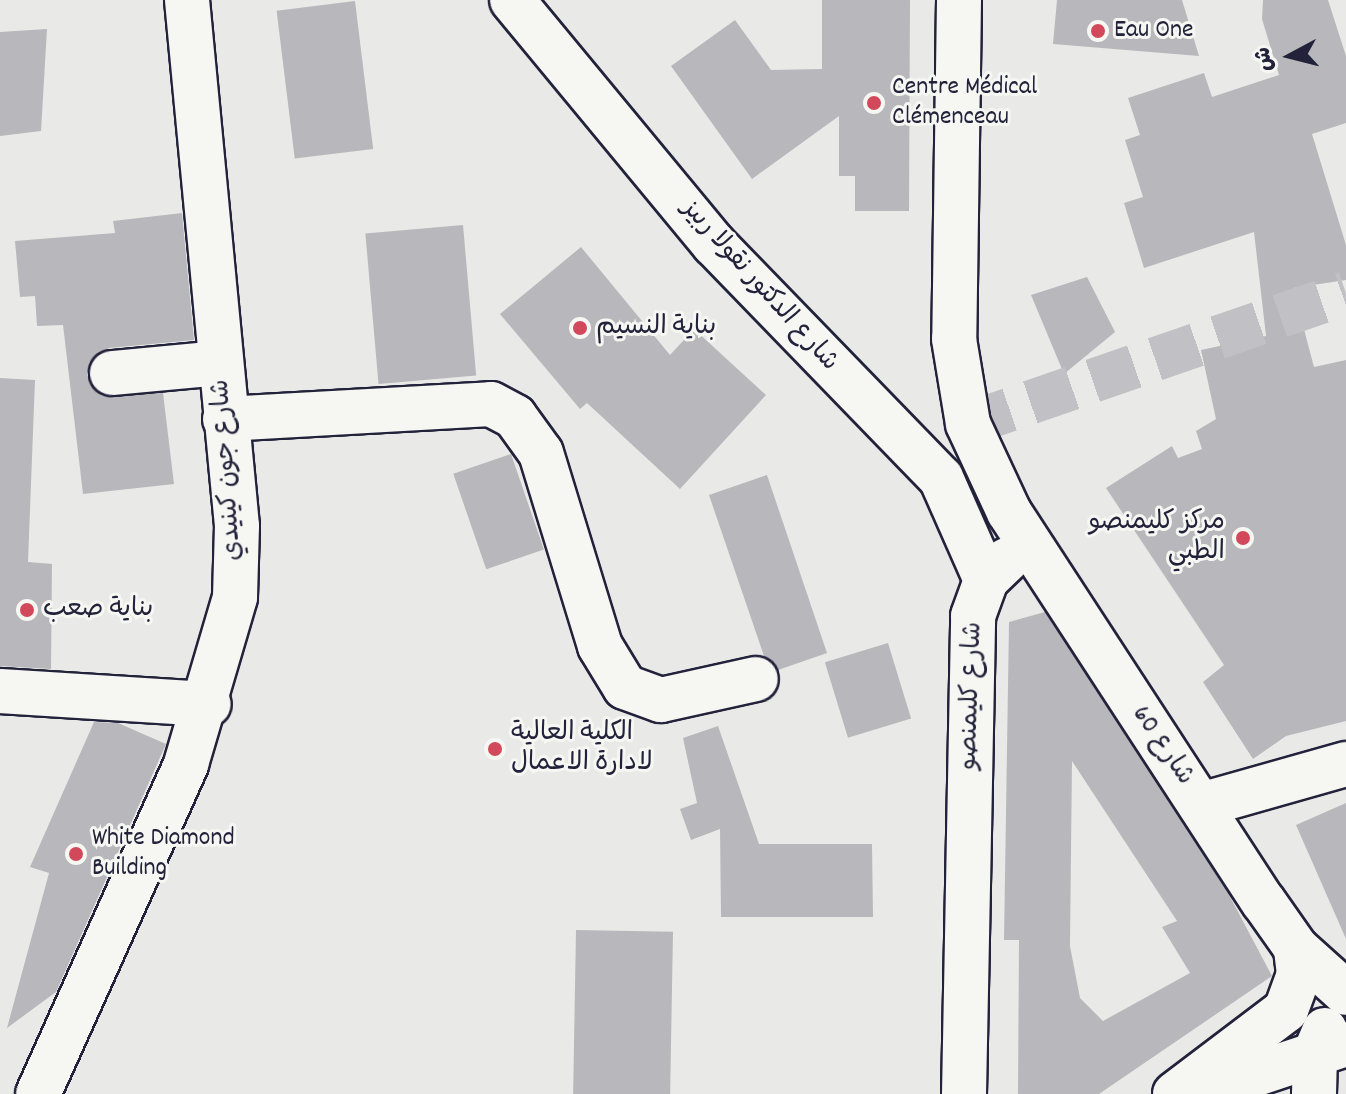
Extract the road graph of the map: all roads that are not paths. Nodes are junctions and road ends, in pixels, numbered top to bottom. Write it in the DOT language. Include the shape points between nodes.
graph roads {
  1 [pos="187,0"];
  2 [pos="512,0"];
  3 [pos="959,0"];
  4 [pos="220,363"];
  5 [pos="112,373"];
  6 [pos="225,419"];
  7 [pos="1029,543"];
  8 [pos="986,580"];
  9 [pos="756,679"];
  10 [pos="0,691"];
  11 [pos="209,704"];
  12 [pos="1346,764"];
  13 [pos="1201,805"];
  14 [pos="1296,948"];
  15 [pos="1346,993"];
  16 [pos="1346,1014"];
  17 [pos="1325,1064"];
  18 [pos="33,1088"];
  19 [pos="964,1094"];
  20 [pos="1175,1094"];
  21 [pos="1198,1094"];
  1 -- 4 [label="street, شارع جون كينيدي"];
  2 -- 8 [label="street, شارع الدكتور نقولا ربيز" via="714,244 941,478 963,513"];
  3 -- 7 [label="street" via="958,378 986,467"];
  4 -- 5 [label="street"];
  4 -- 6 [label="street, شارع جون كينيدي"];
  6 -- 9 [label="street" via="491,404 515,417 541,453 600,646 625,687 661,700"];
  6 -- 11 [label="street, شارع جون كينيدي" via="236,575"];
  7 -- 8 [label="street"];
  7 -- 13 [label="street, شارع 60"];
  8 -- 19 [label="street, شارع كليمنصو" via="973,616"];
  10 -- 11 [label="street"];
  11 -- 18 [label="street, شارع جون كينيدي"];
  12 -- 13 [label="street"];
  13 -- 14 [label="street, شارع 60"];
  14 -- 15 [label="street, شارع 60"];
  14 -- 20 [label="street" via="1299,974 1286,1010"];
  16 -- 17 [label="street" via="1327,1027"];
  17 -- 21 [label="street"];
}
